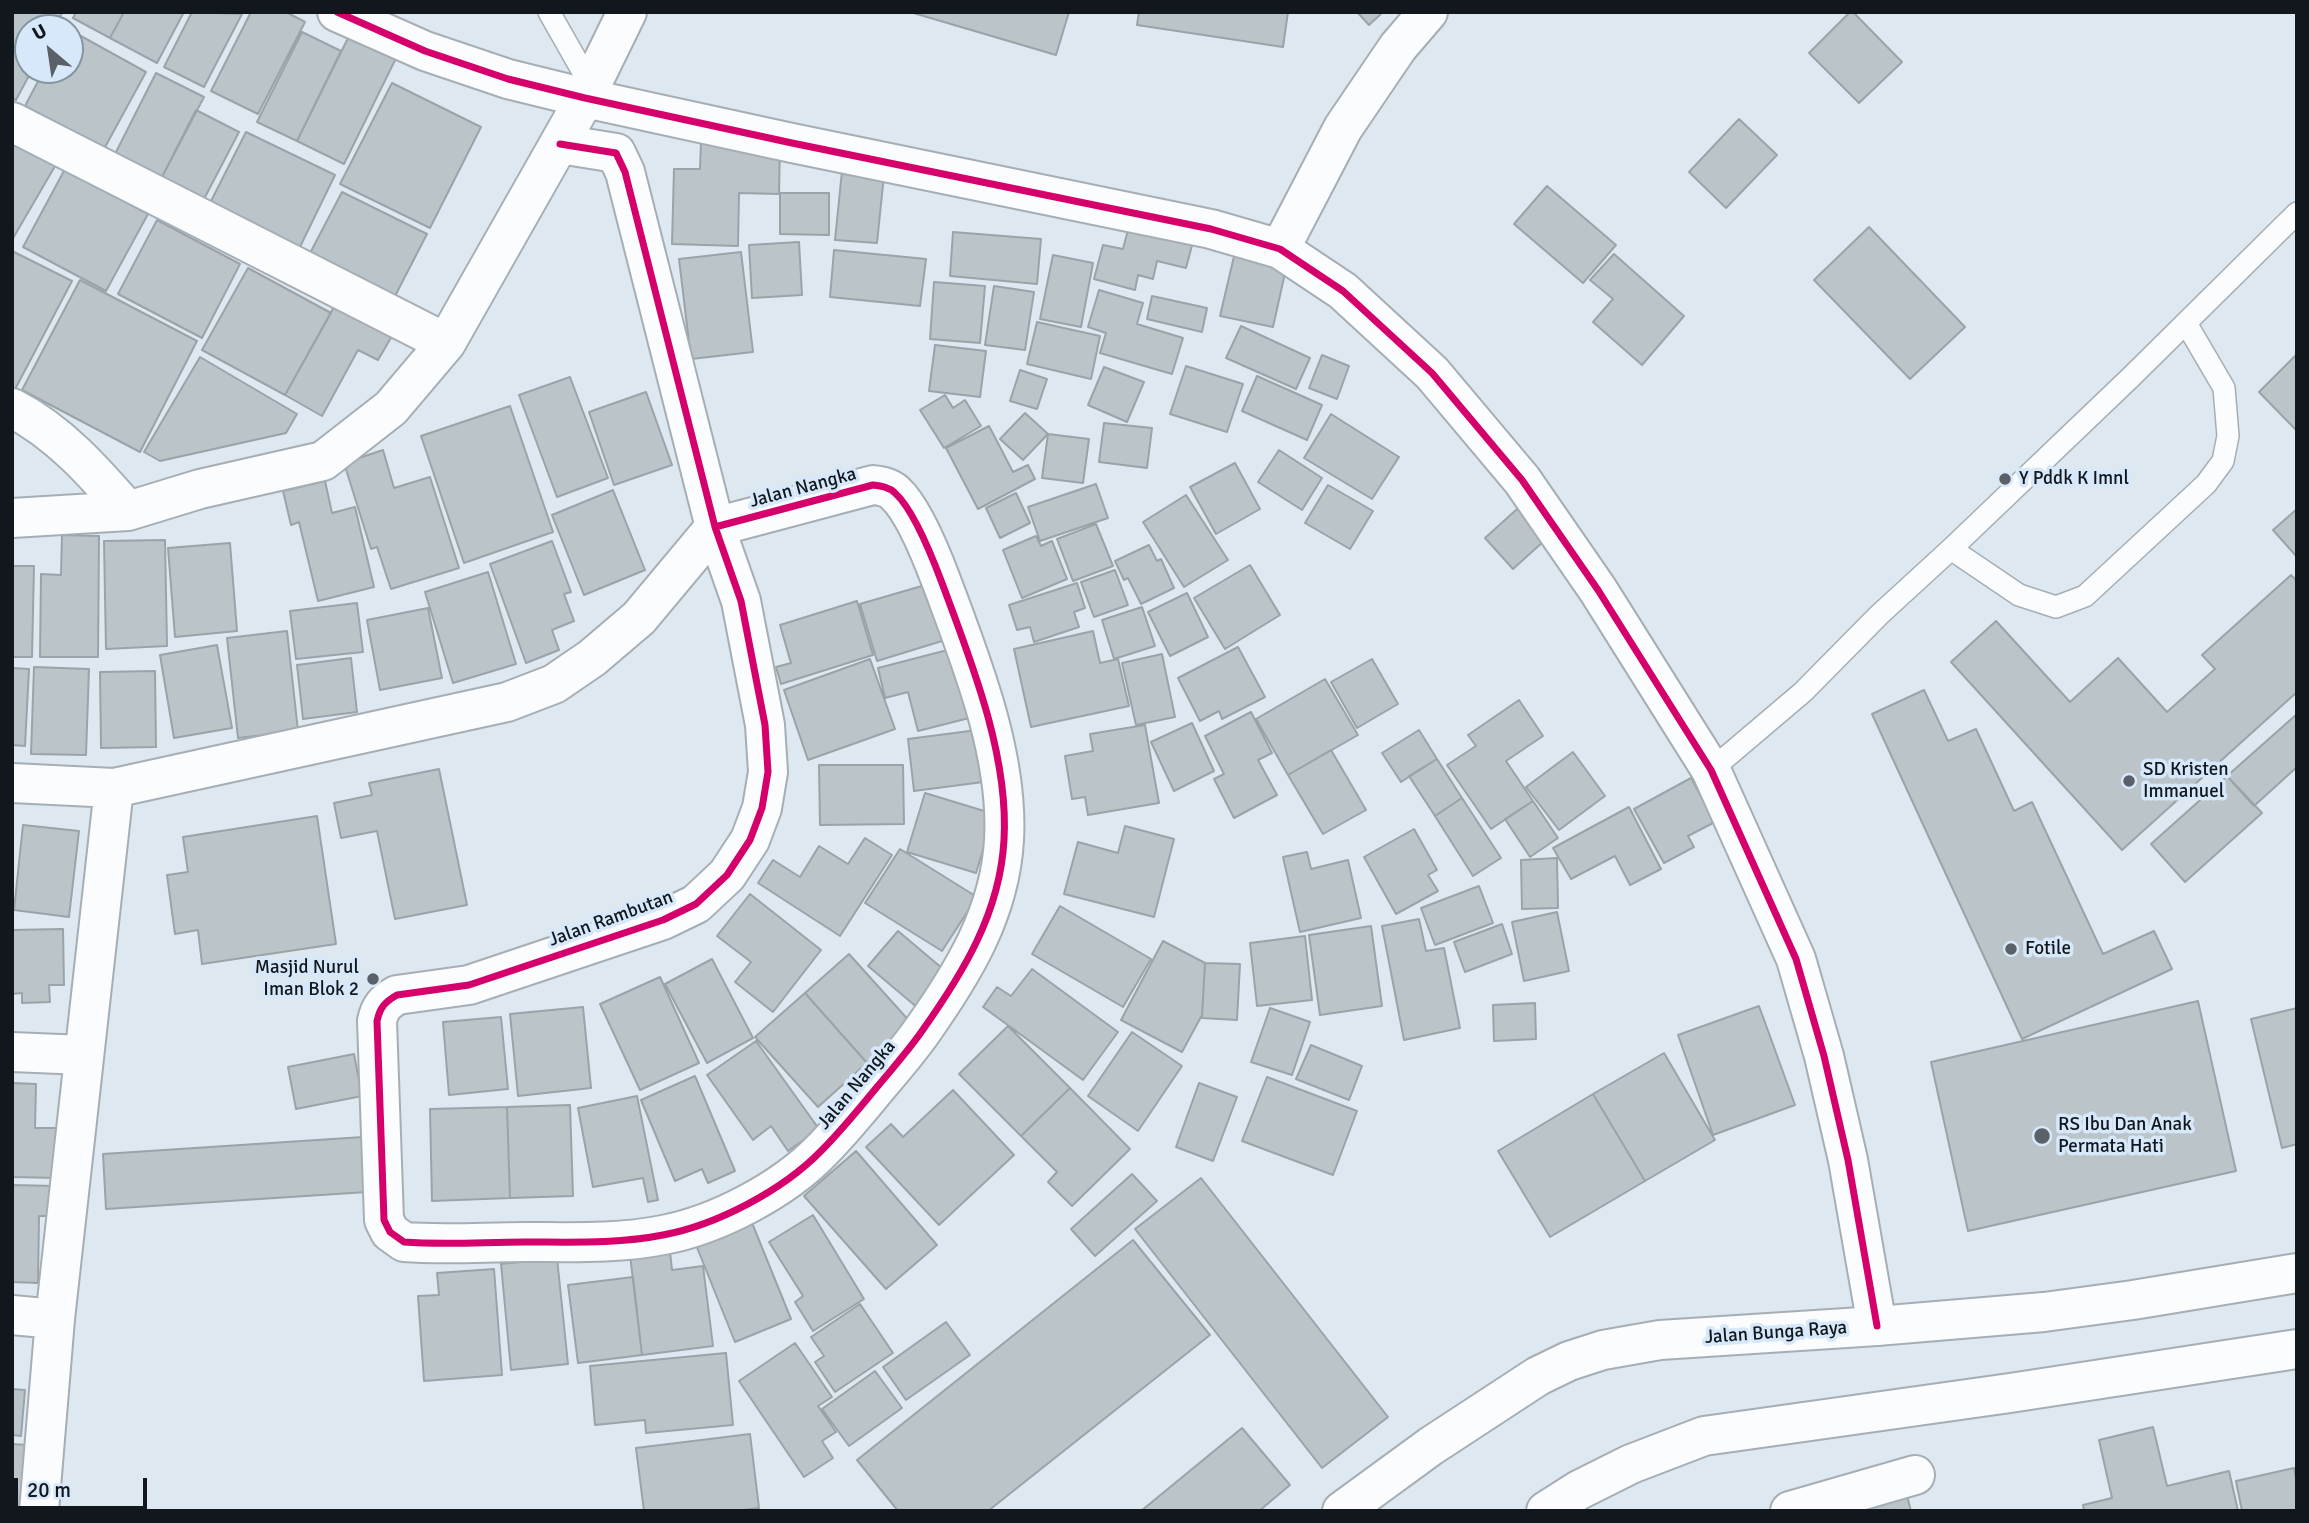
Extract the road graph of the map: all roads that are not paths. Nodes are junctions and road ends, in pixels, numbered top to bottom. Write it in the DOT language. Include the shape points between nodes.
graph roads {
  1 [pos="337,12"];
  2 [pos="549,12"];
  3 [pos="627,12"];
  4 [pos="1428,12"];
  5 [pos="588,92"];
  6 [pos="12,122"];
  7 [pos="560,144"];
  8 [pos="2297,213"];
  9 [pos="1280,249"];
  10 [pos="2186,323"];
  11 [pos="446,342"];
  12 [pos="12,408"];
  13 [pos="128,511"];
  14 [pos="12,518"];
  15 [pos="715,527"];
  16 [pos="1951,549"];
  17 [pos="1712,770"];
  18 [pos="12,783"];
  19 [pos="114,788"];
  20 [pos="469,985"];
  21 [pos="12,1052"];
  22 [pos="84,1055"];
  23 [pos="2297,1273"];
  24 [pos="12,1315"];
  25 [pos="55,1319"];
  26 [pos="1877,1326"];
  27 [pos="2297,1349"];
  28 [pos="1915,1475"];
  29 [pos="1585,1501"];
  30 [pos="39,1511"];
  31 [pos="1342,1511"];
  32 [pos="1546,1511"];
  33 [pos="1790,1511"];
  1 -- 5 [label="street" via="425,51 508,79"];
  2 -- 5 [label="lane"];
  3 -- 5 [label="street"];
  4 -- 9 [label="street" via="1398,47 1343,128"];
  5 -- 7 [label="street"];
  5 -- 9 [label="street" via="792,143 1211,229"];
  6 -- 11 [label="street"];
  7 -- 11 [label="street"];
  7 -- 15 [label="street, Jalan Rambutan" via="616,153 625,172"];
  8 -- 10 [label="lane"];
  9 -- 17 [label="street" via="1343,292 1432,373 1522,480"];
  10 -- 16 [label="lane"];
  10 -- 16 [label="lane" via="2224,388 2228,436 2223,461 2206,484 2085,596 2056,607 2019,596"];
  11 -- 13 [label="street" via="391,408 323,461"];
  12 -- 13 [label="street" via="85,461"];
  13 -- 14 [label="street"];
  15 -- 19 [label="street" via="639,618 554,684 507,702"];
  15 -- 20 [label="street, Jalan Rambutan" via="741,601 765,725 768,772 750,840 727,875 696,904 663,920"];
  15 -- 20 [label="street, Jalan Nangka" via="873,485 894,491 904,503 932,556 974,671 1003,789 998,890 978,941 913,1044 820,1153 775,1188 731,1213 665,1235 603,1242 412,1242 390,1232 384,1220 379,1009 397,995"];
  16 -- 17 [label="lane" via="1803,691"];
  17 -- 26 [label="street" via="1799,971 1845,1147"];
  18 -- 19 [label="street"];
  19 -- 22 [label="street"];
  21 -- 22 [label="street"];
  22 -- 25 [label="street"];
  23 -- 26 [label="street, Jalan Bunga Raya" via="2044,1312"];
  24 -- 25 [label="street"];
  25 -- 30 [label="street"];
  26 -- 31 [label="street, Jalan Bunga Raya" via="1660,1340 1602,1350 1538,1377"];
  27 -- 29 [label="street" via="1704,1436 1631,1464"];
  28 -- 33 [label="street"];
  29 -- 32 [label="street"];
}
